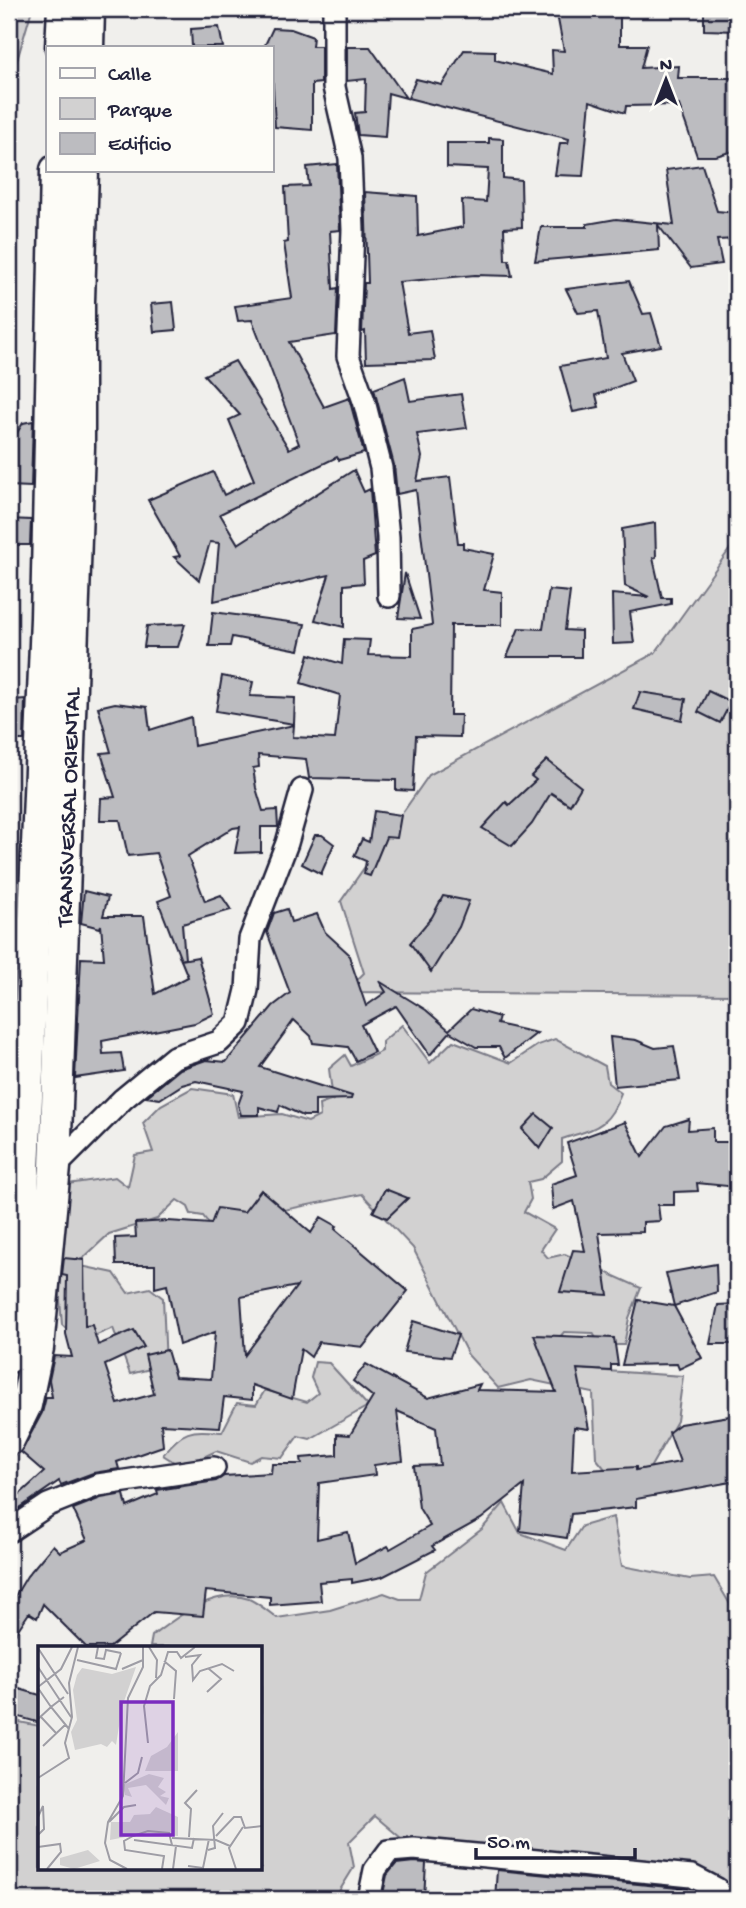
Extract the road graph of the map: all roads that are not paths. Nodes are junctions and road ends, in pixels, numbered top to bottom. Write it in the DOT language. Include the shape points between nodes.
graph roads {
  1 [pos="63,9"];
  2 [pos="89,9"];
  3 [pos="334,9"];
  4 [pos="61,46"];
  5 [pos="88,46"];
  6 [pos="56,172"];
  7 [pos="83,172"];
  8 [pos="389,596"];
  9 [pos="57,634"];
  10 [pos="302,790"];
  11 [pos="55,1167"];
  12 [pos="9,1357"];
  13 [pos="9,1440"];
  14 [pos="214,1468"];
  15 [pos="9,1531"];
  16 [pos="369,1899"];
  17 [pos="723,1899"];
  1 -- 4 [label="main road"];
  2 -- 5 [label="main road"];
  3 -- 8 [label="street" via="334,87 350,158 353,230 348,356 381,468"];
  6 -- 9 [label="main road, TRANSVERSAL ORIENTAL"];
  7 -- 9 [label="main road, TRANSVERSAL ORIENTAL" via="79,447"];
  9 -- 11 [label="main road, TRANSVERSAL ORIENTAL"];
  9 -- 12 [label="main road, TRANSVERSAL ORIENTAL" via="21,1248"];
  10 -- 11 [label="street" via="250,939 247,990 239,1023 219,1042 174,1057 123,1099"];
  11 -- 13 [label="main road, TRANSVERSAL ORIENTAL" via="38,1348 26,1405"];
  14 -- 15 [label="street" via="98,1485 48,1506"];
  16 -- 17 [label="street" via="374,1870 389,1851 415,1849 692,1876 717,1889"];
}
